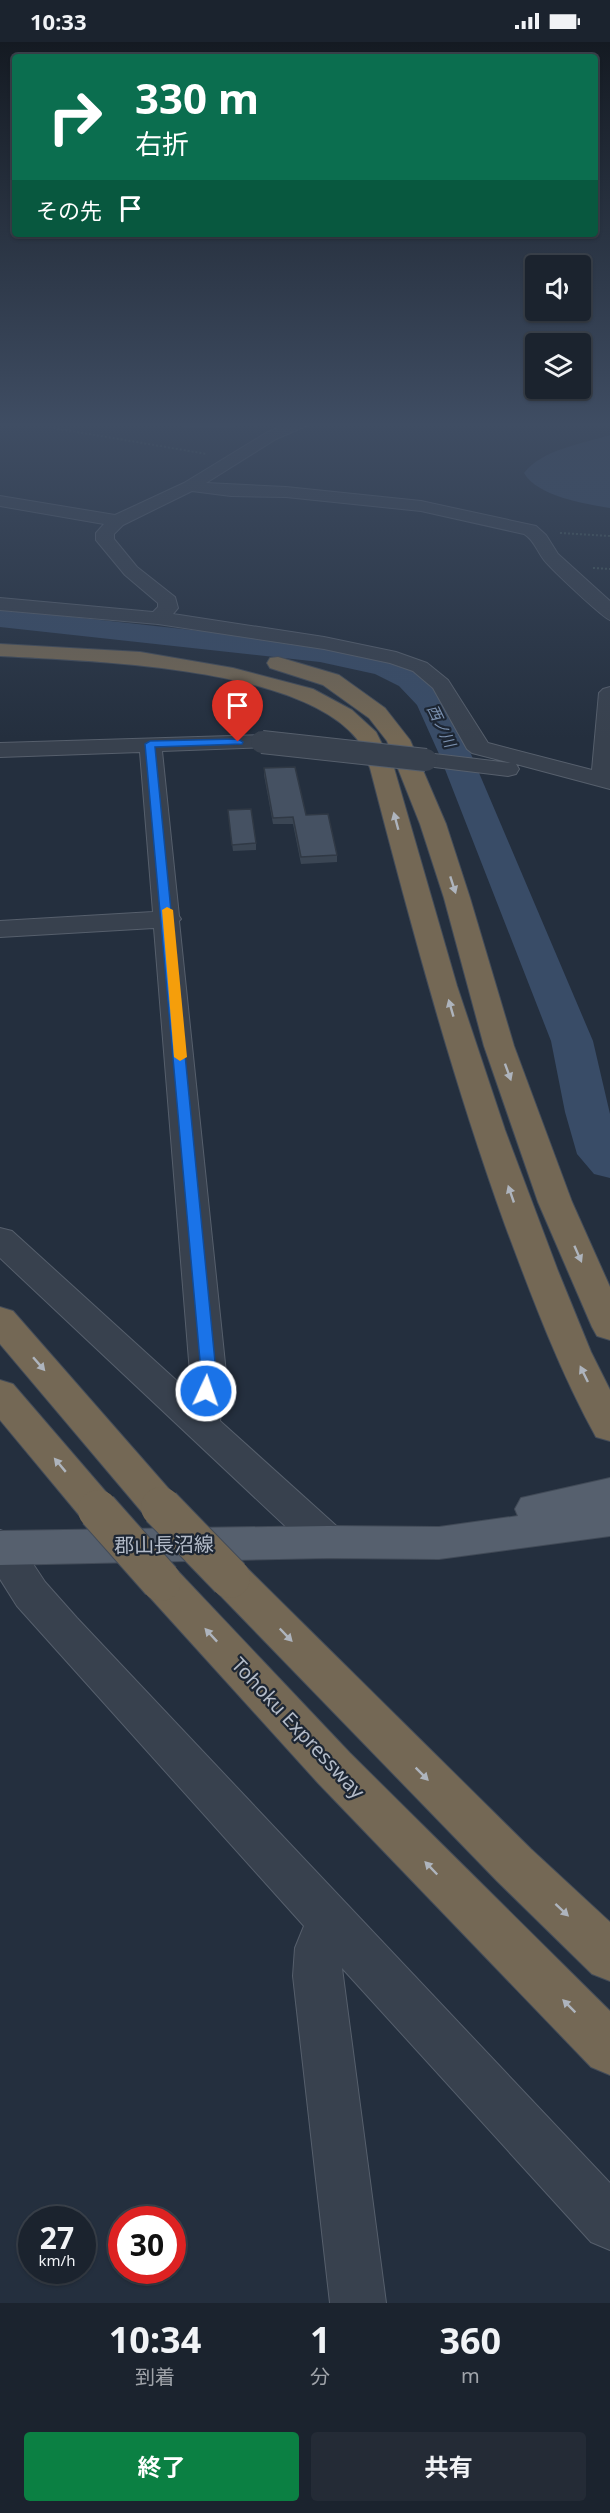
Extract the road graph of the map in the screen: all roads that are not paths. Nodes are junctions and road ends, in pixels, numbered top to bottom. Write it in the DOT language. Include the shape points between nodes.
graph roads {
  1 [pos="110,528"];
  2 [pos="515,528"];
  3 [pos="0,604"];
  4 [pos="610,614"];
  5 [pos="158,618"];
  6 [pos="0,632"];
  7 [pos="0,643"];
  8 [pos="0,650"];
  9 [pos="232,653"];
  10 [pos="259,658"];
  11 [pos="0,664"];
  12 [pos="168,664"];
  13 [pos="347,690"];
  14 [pos="610,693"];
  15 [pos="150,744"];
  16 [pos="0,750"];
  17 [pos="608,785"];
  18 [pos="168,920"];
  19 [pos="0,929"];
  20 [pos="0,1239"];
  21 [pos="0,1320"];
  22 [pos="610,1327"];
  23 [pos="0,1394"];
  24 [pos="201,1427"];
  25 [pos="610,1427"];
  26 [pos="610,1494"];
  27 [pos="610,1520"];
  28 [pos="328,1542"];
  29 [pos="0,1547"];
  30 [pos="332,1923"];
  31 [pos="610,1956"];
  32 [pos="610,2048"];
  33 [pos="610,2223"];
  34 [pos="358,2303"];
  1 -- 5 [label="street" via="105,540 131,571 168,601 168,608"];
  2 -- 4 [label="street" via="535,532 551,557"];
  3 -- 5 [label="street"];
  5 -- 17 [label="street" via="324,642 396,658 420,667 441,684 480,748"];
  6 -- 9 [label="highway"];
  7 -- 13 [label="highway" via="214,658 266,667"];
  8 -- 12 [label="highway" via="109,655"];
  10 -- 13 [label="highway" via="331,680"];
  11 -- 12 [label="highway"];
  25 -- 12 [label="highway, one-way" via="569,1343 514,1201 471,1077 382,768 368,737 344,715 304,694 233,674"];
  13 -- 22 [label="highway, one-way" via="377,712 410,764 457,898 503,1057 555,1202"];
  14 -- 17 [label="street"];
  15 -- 16 [label="street"];
  15 -- 17 [label="street, bridge" via="262,742"];
  15 -- 18 [label="street"];
  18 -- 19 [label="street"];
  18 -- 24 [label="street" via="208,1372"];
  20 -- 24 [label="street"];
  21 -- 31 [label="highway, one-way, bridge" via="162,1507 230,1578 514,1865"];
  32 -- 23 [label="highway, Tohoku Expressway, one-way, bridge" via="334,1768 161,1581"];
  24 -- 28 [label="street"];
  26 -- 28 [label="main road, 郡山長沼線" via="552,1507"];
  27 -- 28 [label="main road, 郡山長沼線" via="439,1543"];
  28 -- 29 [label="main road, 郡山長沼線"];
  29 -- 30 [label="street" via="31,1594 62,1630"];
  30 -- 33 [label="street"];
  30 -- 34 [label="street" via="319,1946 318,1976"];
}
